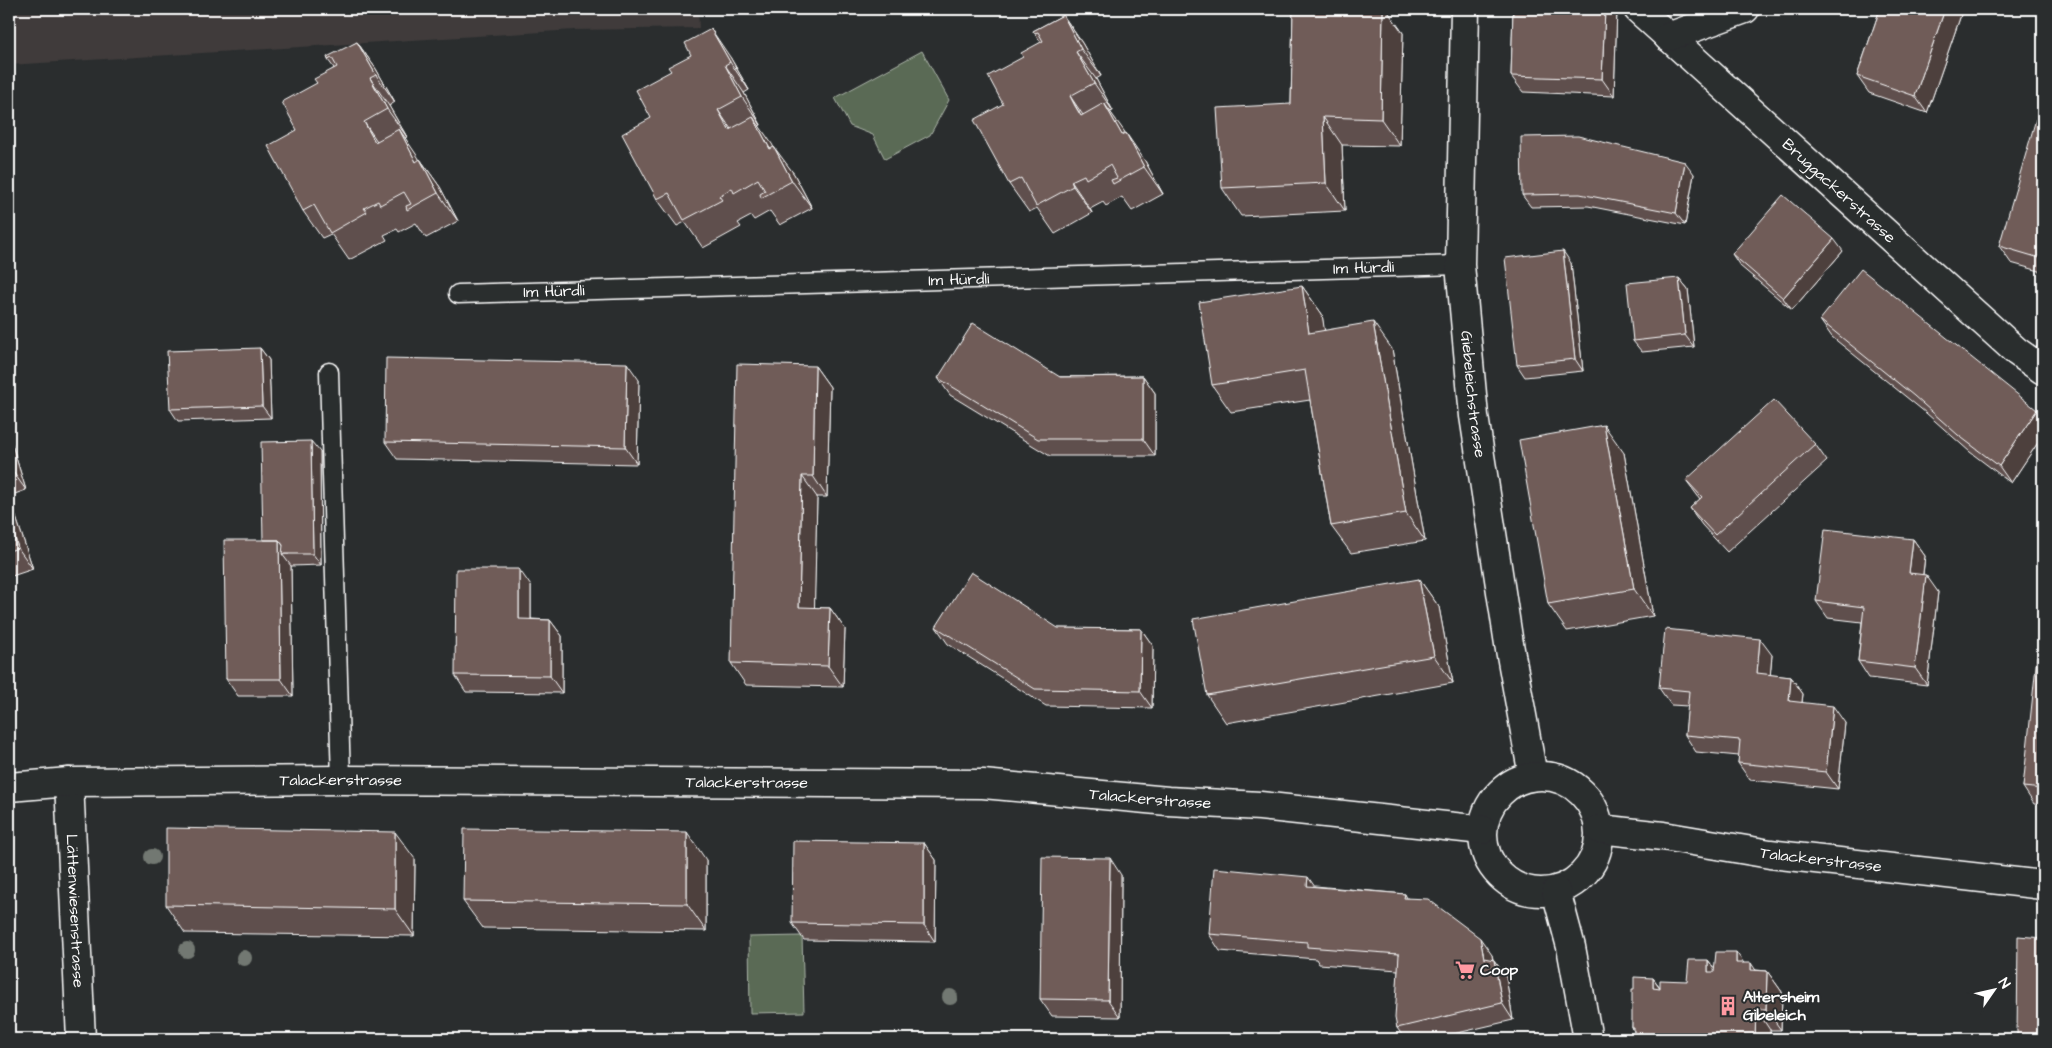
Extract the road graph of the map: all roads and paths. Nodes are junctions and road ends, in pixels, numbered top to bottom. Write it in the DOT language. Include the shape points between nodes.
graph roads {
  1 [pos="1465,9"];
  2 [pos="1638,9"];
  3 [pos="1745,9"];
  4 [pos="1668,37"];
  5 [pos="1460,265"];
  6 [pos="458,294"];
  7 [pos="2043,370"];
  8 [pos="329,372"];
  9 [pos="1533,776"];
  10 [pos="341,780"];
  11 [pos="69,782"];
  12 [pos="9,787"];
  13 [pos="1599,829"];
  14 [pos="1482,830"];
  15 [pos="2043,884"];
  16 [pos="1556,891"];
  17 [pos="81,1039"];
  18 [pos="1588,1039"];
  1 -- 5 [label="street, Giebeleichstrasse"];
  2 -- 4 [label="street, Bruggackerstrasse"];
  3 -- 4 [label="street"];
  4 -- 7 [label="street, Bruggackerstrasse" via="2016,351"];
  5 -- 6 [label="lane, Im Hürdli"];
  5 -- 9 [label="street, Giebeleichstrasse" via="1474,416"];
  8 -- 10 [label="lane"];
  9 -- 13 [label="street" via="1552,776 1570,783 1595,810"];
  9 -- 14 [label="street" via="1511,784 1493,800"];
  10 -- 11 [label="street, Talackerstrasse"];
  10 -- 14 [label="street, Talackerstrasse" via="983,784 1260,806"];
  11 -- 12 [label="street, Talackerstrasse"];
  11 -- 17 [label="street, Lättenwiesenstrasse"];
  13 -- 15 [label="street, Talackerstrasse" via="1770,854"];
  13 -- 16 [label="street" via="1598,850 1589,868 1574,883"];
  14 -- 16 [label="street" via="1484,849 1504,879 1519,888 1537,892"];
  16 -- 18 [label="street" via="1571,947"];
}
